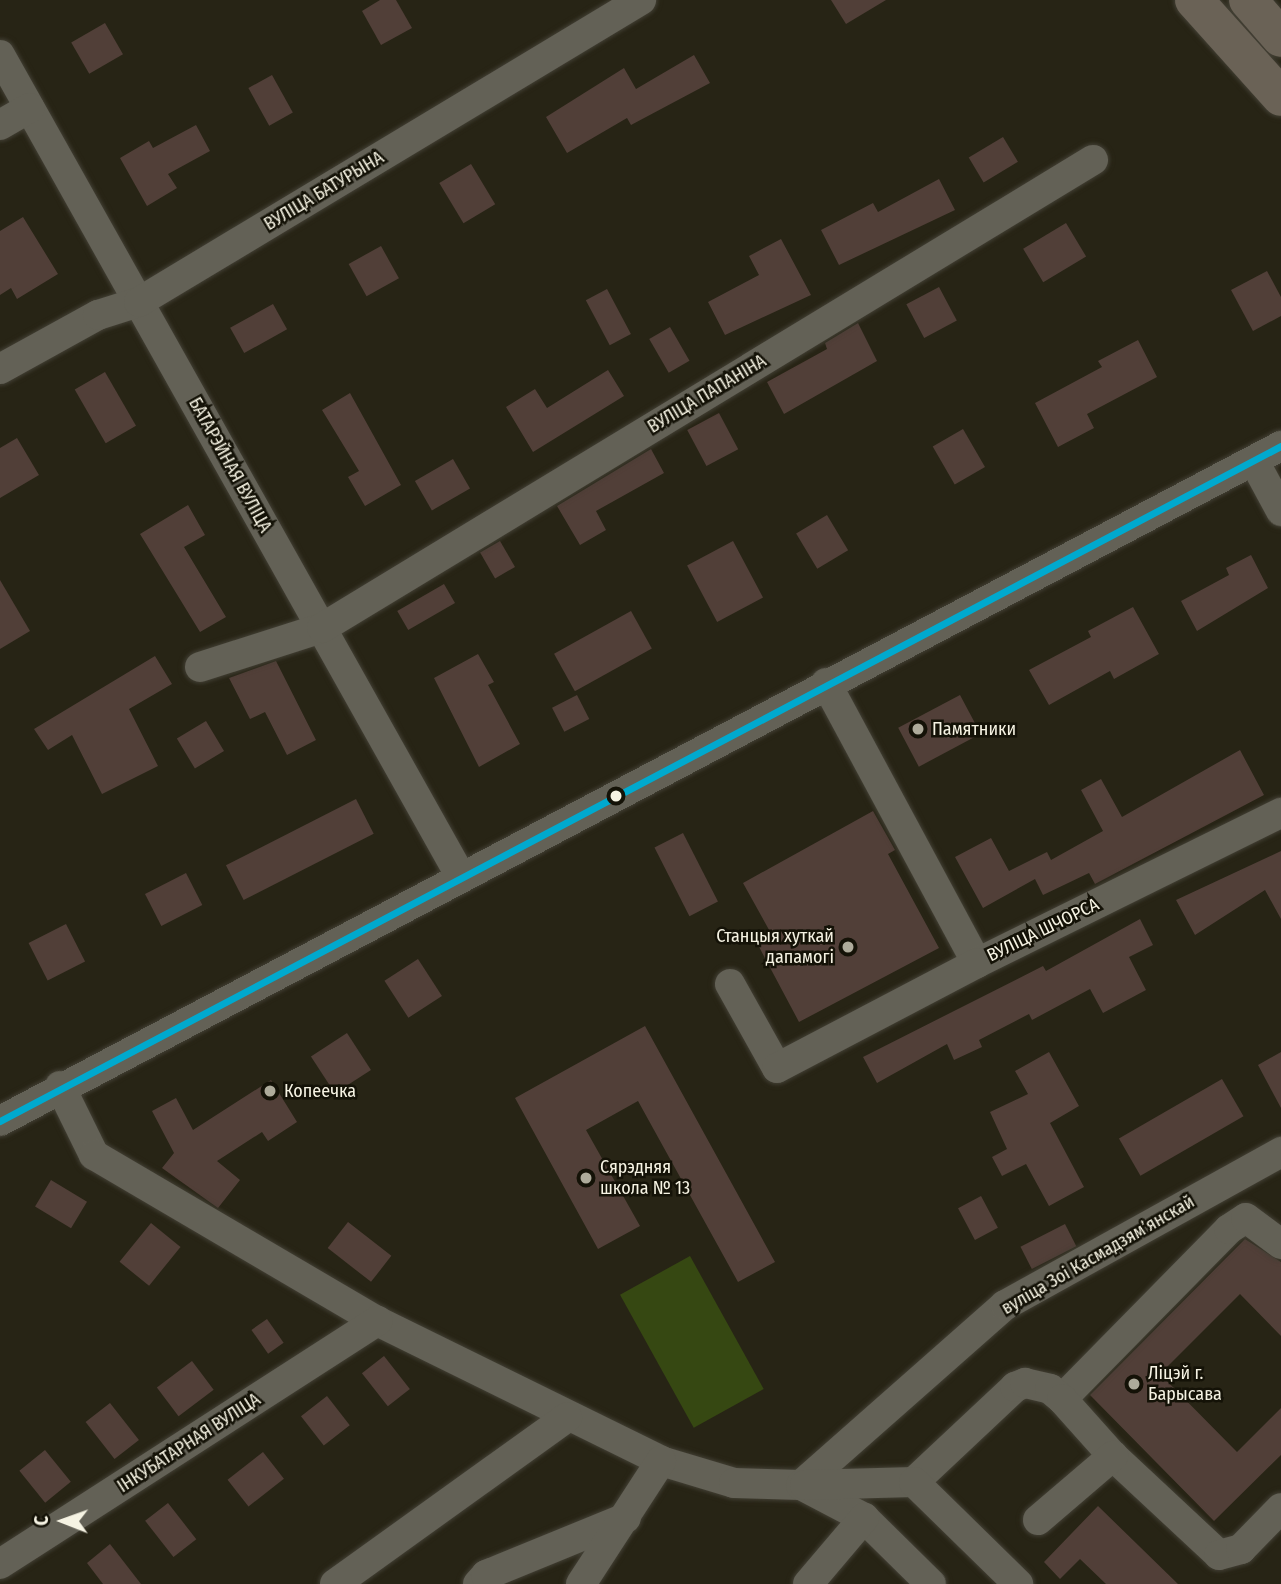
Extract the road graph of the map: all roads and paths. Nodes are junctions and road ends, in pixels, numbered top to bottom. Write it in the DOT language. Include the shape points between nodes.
graph roads {
  1 [pos="641,0"];
  2 [pos="1194,0"];
  3 [pos="1248,0"];
  4 [pos="1281,38"];
  5 [pos="0,55"];
  6 [pos="1281,97"];
  7 [pos="30,108"];
  8 [pos="0,125"];
  9 [pos="1093,160"];
  10 [pos="139,302"];
  11 [pos="0,369"];
  12 [pos="1281,446"];
  13 [pos="1254,461"];
  14 [pos="1281,511"];
  15 [pos="322,628"];
  16 [pos="200,667"];
  17 [pos="826,683"];
  18 [pos="1281,813"];
  19 [pos="460,875"];
  20 [pos="976,963"];
  21 [pos="730,985"];
  22 [pos="61,1086"];
  23 [pos="0,1121"];
  24 [pos="1281,1152"];
  25 [pos="1281,1244"];
  26 [pos="377,1321"];
  27 [pos="1062,1399"];
  28 [pos="567,1417"];
  29 [pos="1113,1455"];
  30 [pos="661,1461"];
  31 [pos="914,1482"];
  32 [pos="801,1485"];
  33 [pos="1281,1507"];
  34 [pos="626,1518"];
  35 [pos="864,1518"];
  36 [pos="1038,1520"];
  37 [pos="0,1564"];
  38 [pos="335,1584"];
  39 [pos="478,1584"];
  40 [pos="581,1584"];
  41 [pos="808,1584"];
  42 [pos="931,1584"];
  43 [pos="1018,1584"];
  1 -- 10 [label="street, ВУЛІЦА БАТУРЫНА"];
  2 -- 6 [label="main road"];
  3 -- 4 [label="main road"];
  5 -- 7 [label="street, БАТАРЭЙНАЯ ВУЛІЦА"];
  7 -- 8 [label="street"];
  7 -- 10 [label="street, БАТАРЭЙНАЯ ВУЛІЦА"];
  9 -- 15 [label="street, ВУЛІЦА ПАПАНІНА"];
  10 -- 11 [label="street, ВУЛІЦА БАТУРЫНА" via="98,315"];
  10 -- 15 [label="street, БАТАРЭЙНАЯ ВУЛІЦА"];
  12 -- 13 [label="street"];
  13 -- 14 [label="street"];
  13 -- 17 [label="street"];
  15 -- 16 [label="street, ВУЛІЦА ПАПАНІНА"];
  15 -- 19 [label="street, БАТАРЭЙНАЯ ВУЛІЦА"];
  17 -- 19 [label="street"];
  17 -- 20 [label="street, ВУЛІЦА ШЧОРСА"];
  18 -- 20 [label="street, ВУЛІЦА ШЧОРСА"];
  19 -- 22 [label="street"];
  20 -- 21 [label="street" via="776,1068"];
  22 -- 23 [label="street"];
  22 -- 26 [label="street" via="94,1155"];
  24 -- 32 [label="street, вуліца Зоі Касмадзямʼянскай" via="1005,1305"];
  25 -- 27 [label="street" via="1246,1218 1229,1228"];
  26 -- 28 [label="street"];
  26 -- 37 [label="street, ІНКУБАТАРНАЯ ВУЛІЦА"];
  27 -- 29 [label="street"];
  27 -- 31 [label="street" via="1041,1385 1015,1387"];
  28 -- 30 [label="street"];
  28 -- 38 [label="street"];
  29 -- 33 [label="street" via="1219,1555 1241,1549"];
  29 -- 36 [label="street"];
  30 -- 32 [label="street" via="734,1483"];
  30 -- 34 [label="street"];
  31 -- 32 [label="street"];
  31 -- 43 [label="street"];
  32 -- 35 [label="street"];
  34 -- 39 [label="street" via="486,1575"];
  34 -- 40 [label="street"];
  35 -- 41 [label="street"];
  35 -- 42 [label="street"];
}
